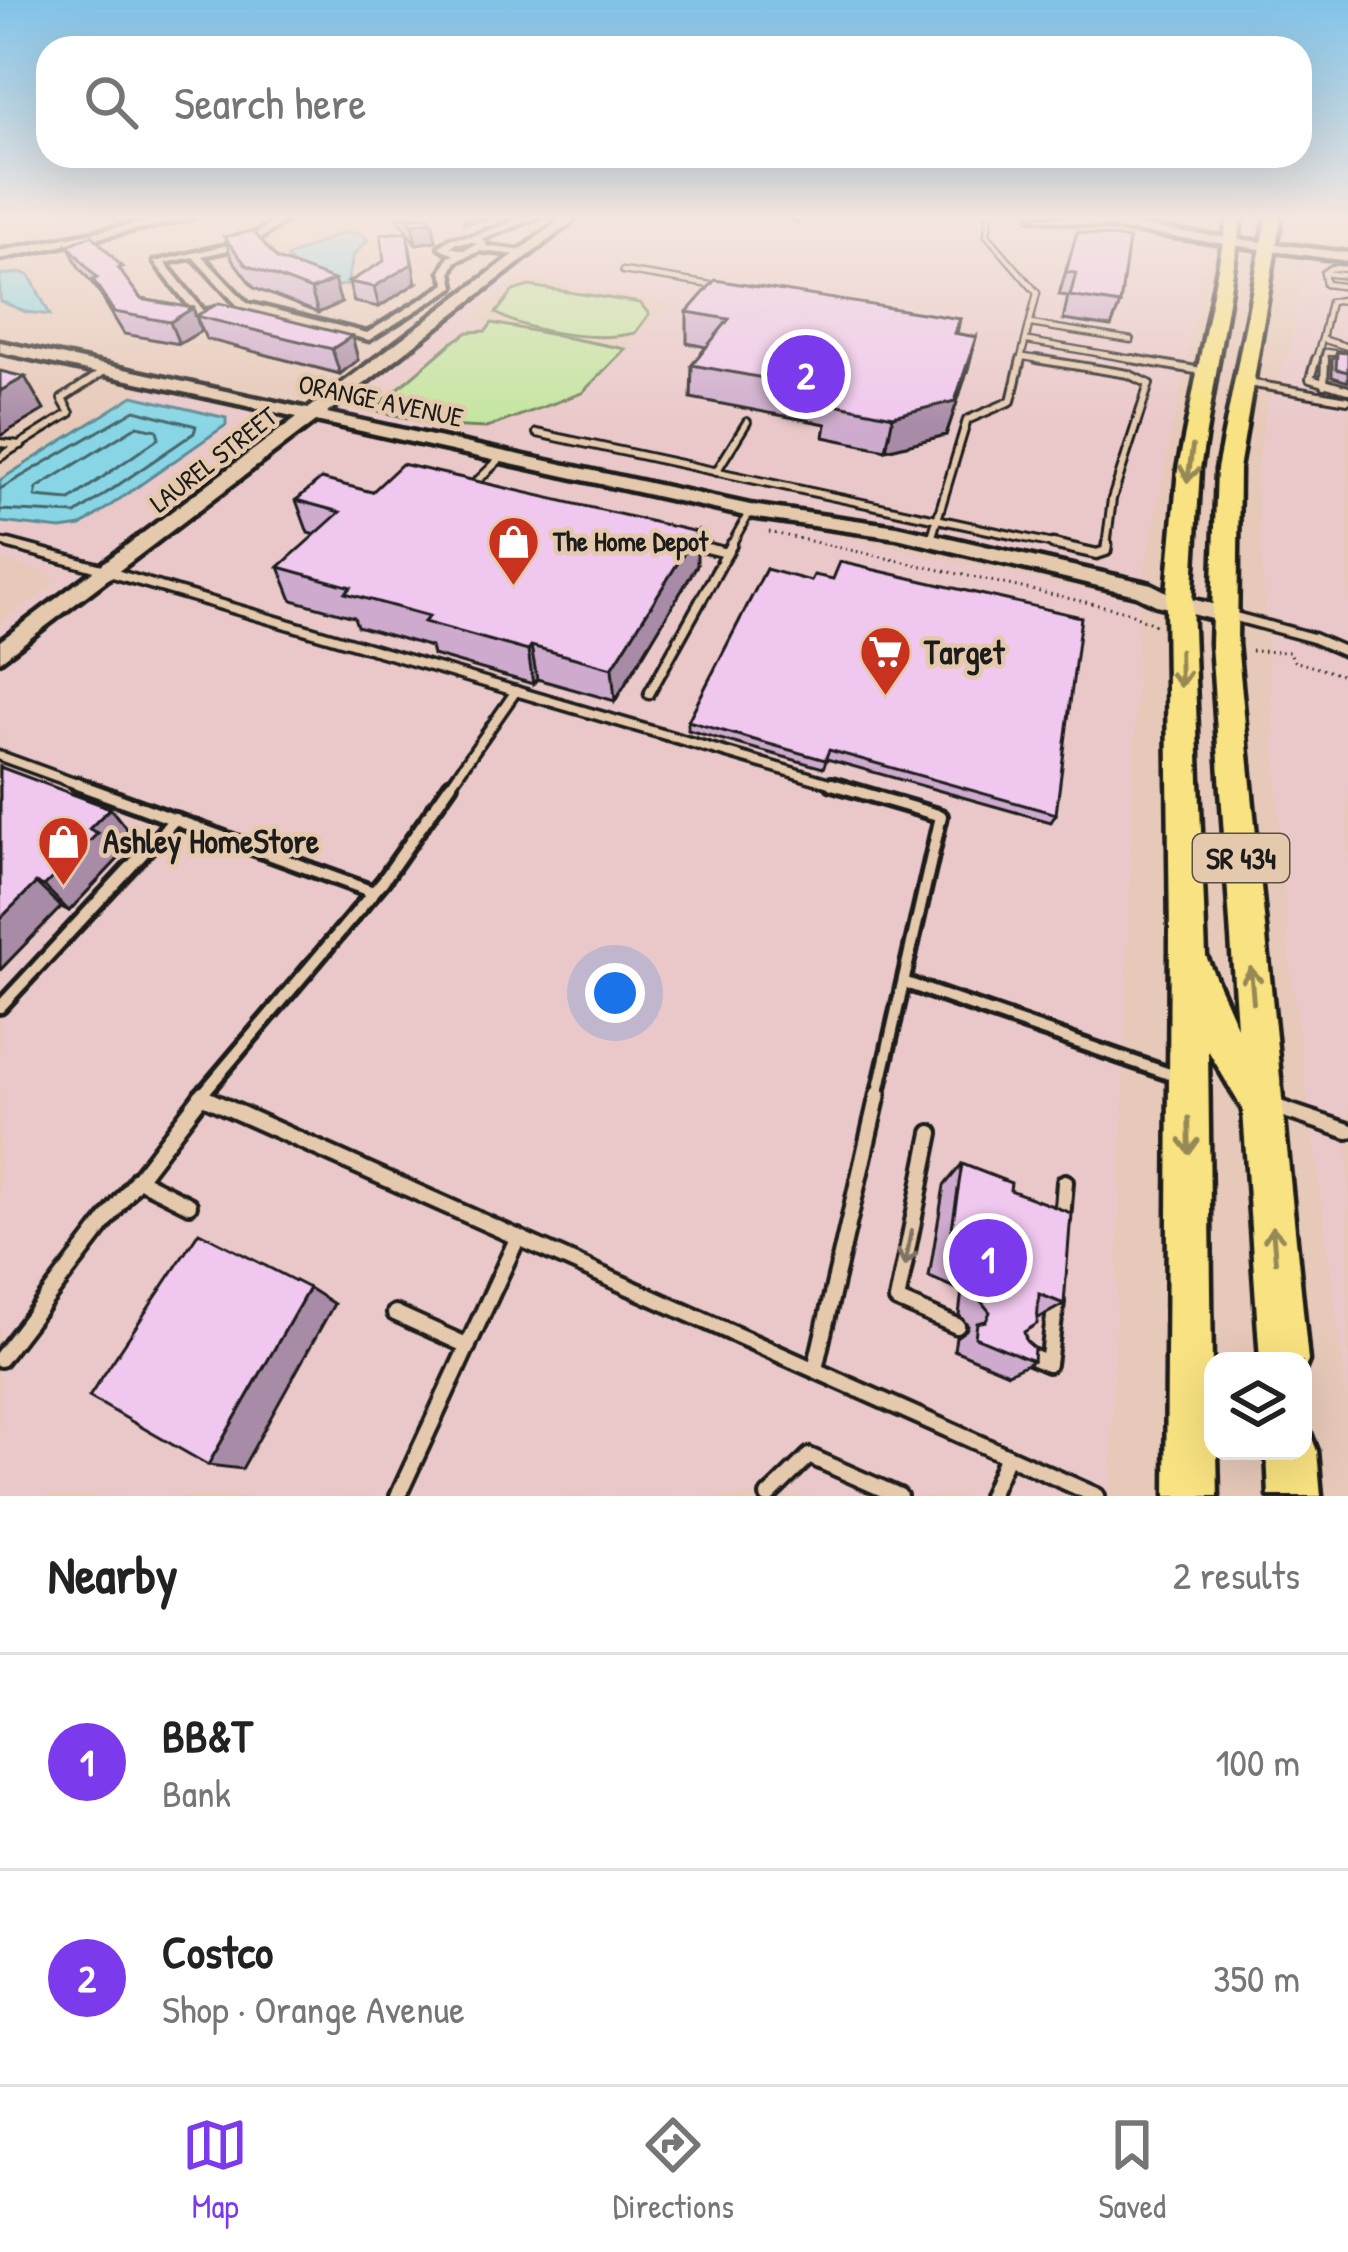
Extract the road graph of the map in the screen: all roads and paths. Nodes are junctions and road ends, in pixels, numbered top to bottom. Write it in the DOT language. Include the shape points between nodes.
graph roads {
  1 [pos="180,287"];
  2 [pos="226,287"];
  3 [pos="448,287"];
  4 [pos="481,287"];
  5 [pos="1031,287"];
  6 [pos="1222,287"];
  7 [pos="1260,287"];
  8 [pos="1328,287"];
  9 [pos="1348,299"];
  10 [pos="1336,300"];
  11 [pos="243,305"];
  12 [pos="1031,324"];
  13 [pos="1322,339"];
  14 [pos="1131,340"];
  15 [pos="1028,341"];
  16 [pos="0,347"];
  17 [pos="1348,351"];
  18 [pos="1024,357"];
  19 [pos="1209,360"];
  20 [pos="106,370"];
  21 [pos="1241,382"];
  22 [pos="1324,385"];
  23 [pos="1348,390"];
  24 [pos="1315,394"];
  25 [pos="1348,400"];
  26 [pos="1237,410"];
  27 [pos="313,416"];
  28 [pos="746,422"];
  29 [pos="537,434"];
  30 [pos="0,443"];
  31 [pos="21,445"];
  32 [pos="502,457"];
  33 [pos="0,458"];
  34 [pos="716,472"];
  35 [pos="460,498"];
  36 [pos="750,511"];
  37 [pos="936,519"];
  38 [pos="0,542"];
  39 [pos="684,543"];
  40 [pos="930,543"];
  41 [pos="727,553"];
  42 [pos="110,572"];
  43 [pos="1171,602"];
  44 [pos="1224,614"];
  45 [pos="0,653"];
  46 [pos="1348,653"];
  47 [pos="1268,655"];
  48 [pos="1348,677"];
  49 [pos="516,691"];
  50 [pos="649,694"];
  51 [pos="0,756"];
  52 [pos="175,819"];
  53 [pos="373,892"];
  54 [pos="1188,941"];
  55 [pos="906,983"];
  56 [pos="0,1007"];
  57 [pos="1189,1081"];
  58 [pos="201,1096"];
  59 [pos="1262,1102"];
  60 [pos="1348,1131"];
  61 [pos="931,1133"];
  62 [pos="137,1180"];
  63 [pos="1065,1182"];
  64 [pos="189,1205"];
  65 [pos="1061,1229"];
  66 [pos="518,1237"];
  67 [pos="1058,1276"];
  68 [pos="395,1313"];
  69 [pos="957,1326"];
  70 [pos="468,1346"];
  71 [pos="1011,1348"];
  72 [pos="1283,1352"];
  73 [pos="0,1359"];
  74 [pos="814,1370"];
  75 [pos="1007,1456"];
  76 [pos="1293,1460"];
  77 [pos="398,1496"];
  78 [pos="768,1496"];
  79 [pos="899,1496"];
  80 [pos="990,1496"];
  81 [pos="1097,1496"];
  82 [pos="1192,1496"];
  83 [pos="1295,1496"];
  1 -- 11 [label="street" via="202,315"];
  2 -- 11 [label="street"];
  3 -- 11 [label="street" via="369,337"];
  4 -- 27 [label="street, LAUREL STREET"];
  5 -- 12 [label="lane"];
  6 -- 19 [label="main road, SR 434"];
  7 -- 21 [label="main road, SR 434"];
  8 -- 10 [label="lane"];
  9 -- 10 [label="lane"];
  10 -- 13 [label="lane" via="1325,309"];
  12 -- 14 [label="lane"];
  12 -- 15 [label="lane"];
  13 -- 17 [label="lane"];
  13 -- 22 [label="lane" via="1310,379"];
  15 -- 18 [label="lane"];
  15 -- 19 [label="lane"];
  16 -- 20 [label="street, ORANGE AVENUE"];
  17 -- 22 [label="lane" via="1326,352"];
  18 -- 37 [label="lane" via="1011,401 967,420"];
  18 -- 37 [label="lane" via="1149,384 1112,499 1106,551"];
  19 -- 21 [label="main road"];
  19 -- 26 [label="main road"];
  19 -- 43 [label="main road, SR 434, one-way"];
  20 -- 27 [label="street, ORANGE AVENUE"];
  20 -- 31 [label="lane" via="62,399 70,413"];
  21 -- 24 [label="lane"];
  21 -- 26 [label="main road, SR 434"];
  22 -- 23 [label="lane"];
  22 -- 24 [label="lane"];
  24 -- 25 [label="lane"];
  26 -- 44 [label="main road, SR 434"];
  27 -- 32 [label="street, ORANGE AVENUE"];
  27 -- 42 [label="street, LAUREL STREET"];
  28 -- 34 [label="lane"];
  29 -- 34 [label="lane"];
  30 -- 31 [label="lane"];
  31 -- 33 [label="lane"];
  32 -- 35 [label="lane"];
  32 -- 36 [label="street, ORANGE AVENUE"];
  34 -- 37 [label="lane"];
  36 -- 40 [label="street, ORANGE AVENUE"];
  36 -- 41 [label="lane"];
  36 -- 43 [label="street, ORANGE AVENUE" via="795,528 1143,603"];
  37 -- 40 [label="lane"];
  38 -- 42 [label="lane"];
  39 -- 41 [label="lane"];
  40 -- 43 [label="street, ORANGE AVENUE"];
  41 -- 50 [label="lane"];
  42 -- 45 [label="street, LAUREL STREET"];
  42 -- 49 [label="lane"];
  43 -- 44 [label="street, ORANGE AVENUE"];
  43 -- 54 [label="main road, SR 434, one-way"];
  44 -- 46 [label="lane"];
  59 -- 44 [label="main road, SR 434, one-way"];
  47 -- 48 [label="path" via="1290,652 1294,661"];
  49 -- 53 [label="lane"];
  49 -- 55 [label="lane" via="941,816"];
  51 -- 52 [label="lane"];
  52 -- 53 [label="lane"];
  52 -- 56 [label="lane"];
  53 -- 58 [label="lane"];
  54 -- 57 [label="main road, SR 434"];
  54 -- 59 [label="main road" via="1222,1044"];
  55 -- 57 [label="lane"];
  55 -- 74 [label="lane"];
  57 -- 82 [label="main road, SR 434, one-way"];
  58 -- 62 [label="lane"];
  58 -- 66 [label="lane"];
  59 -- 60 [label="lane"];
  72 -- 59 [label="main road, SR 434, one-way"];
  61 -- 69 [label="lane, one-way" via="897,1300"];
  62 -- 64 [label="lane"];
  62 -- 73 [label="lane"];
  63 -- 65 [label="lane"];
  66 -- 70 [label="lane"];
  66 -- 74 [label="lane"];
  67 -- 71 [label="lane" via="1048,1364"];
  68 -- 70 [label="lane"];
  70 -- 77 [label="lane"];
  74 -- 75 [label="lane"];
  75 -- 80 [label="lane"];
  75 -- 81 [label="lane"];
  76 -- 83 [label="main road"];
  78 -- 79 [label="lane" via="809,1456"];
}
